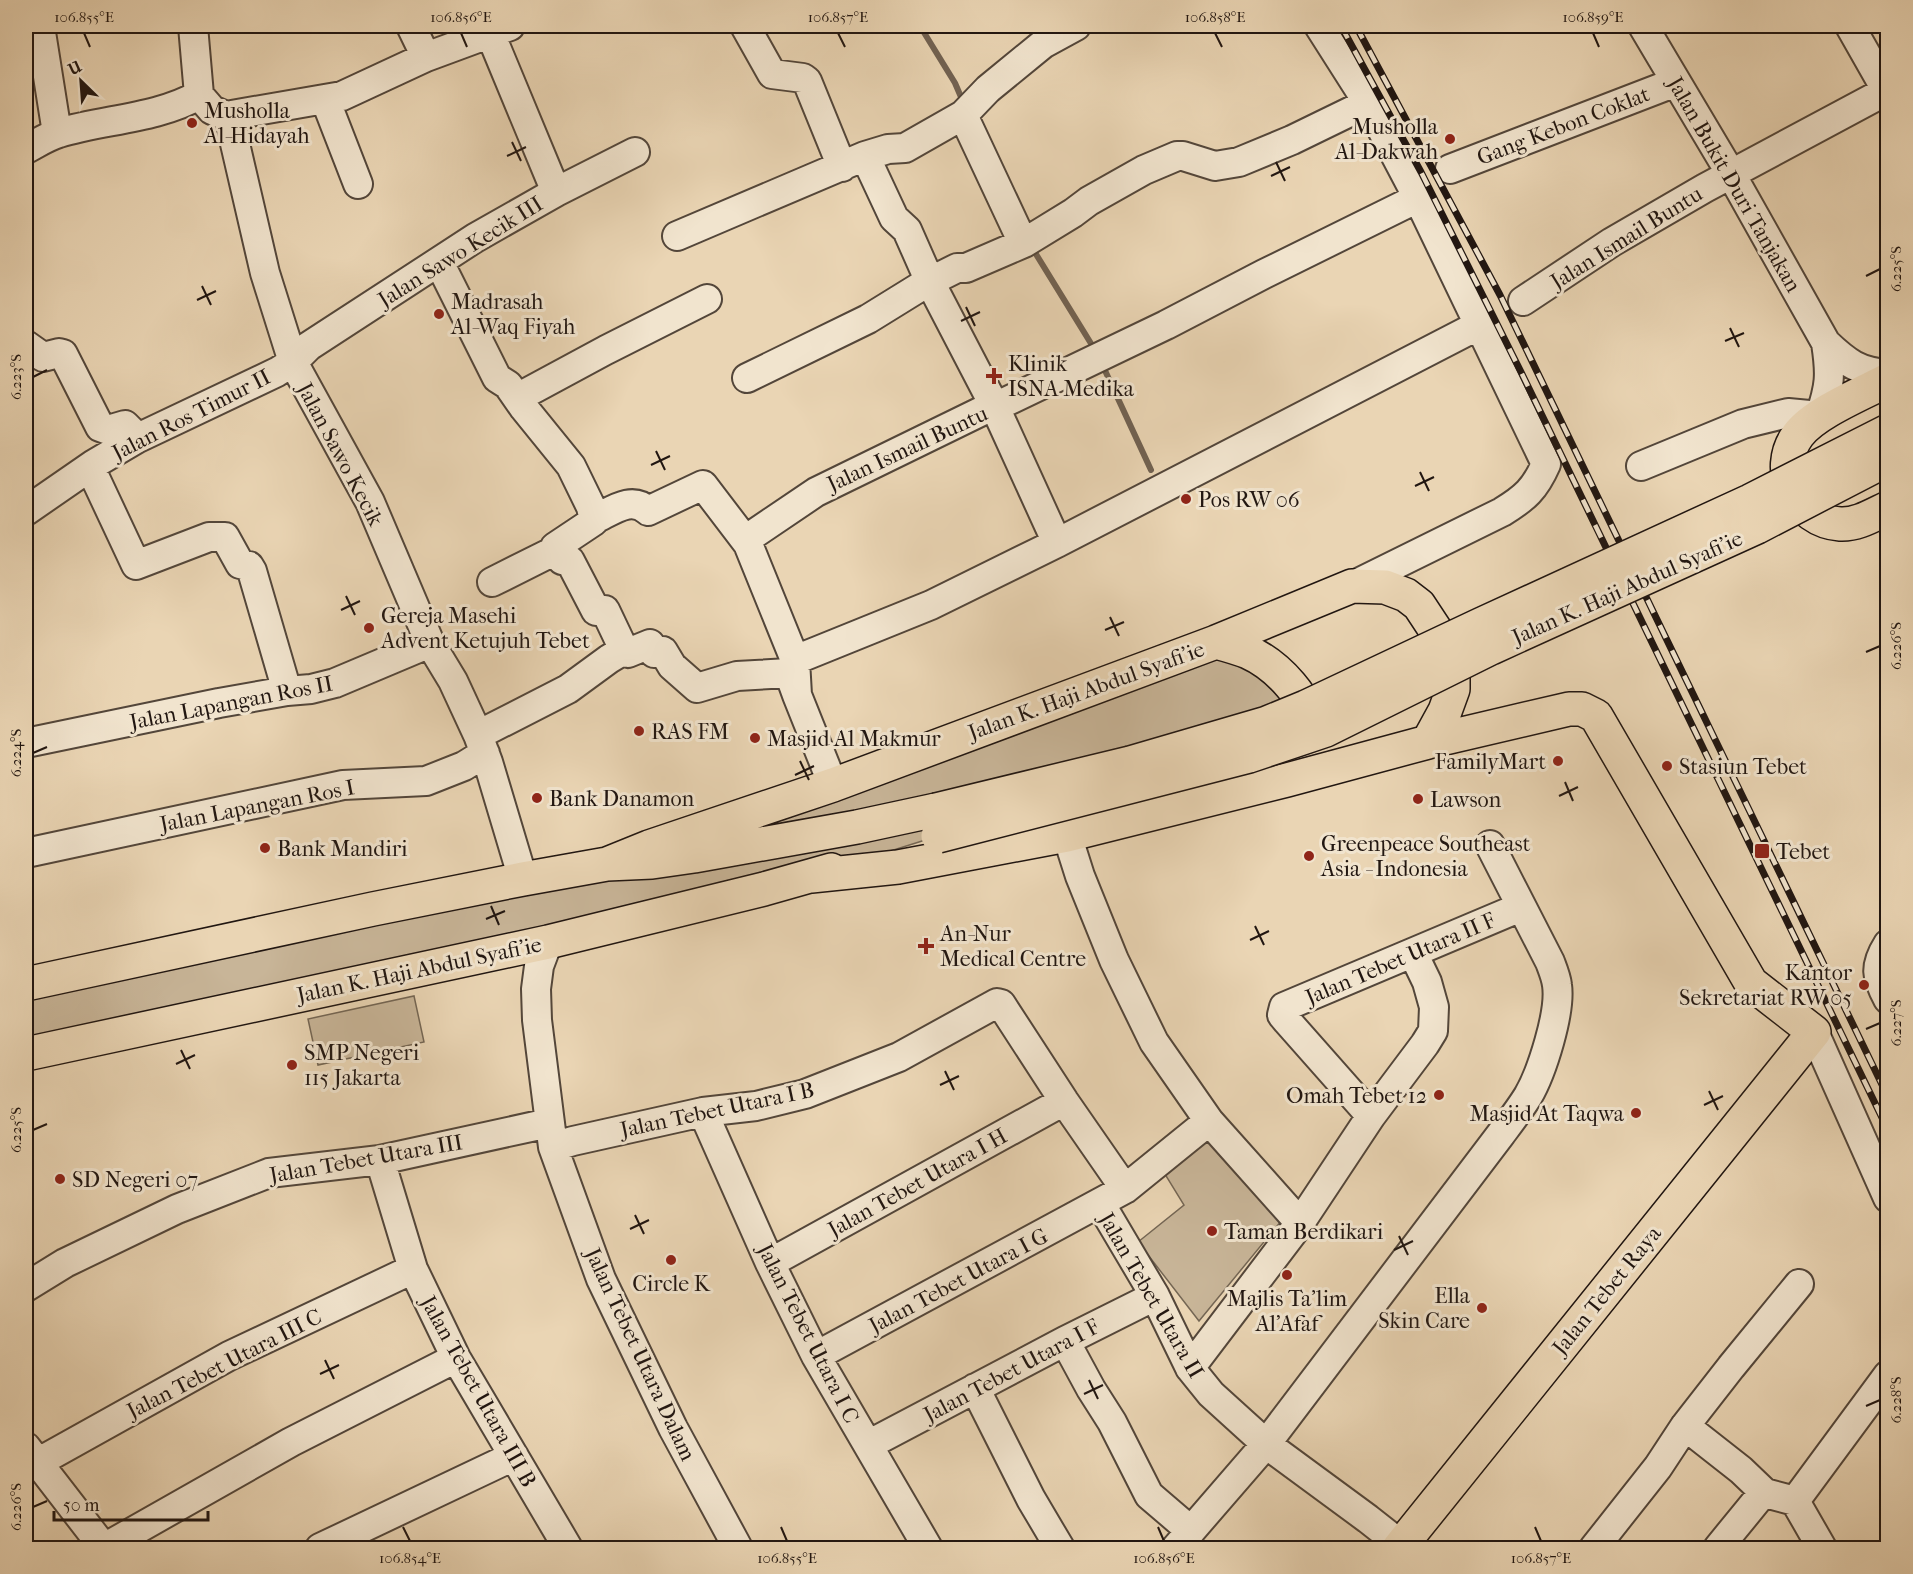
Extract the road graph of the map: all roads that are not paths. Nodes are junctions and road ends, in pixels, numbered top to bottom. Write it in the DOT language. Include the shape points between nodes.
graph roads {
  1 [pos="40,26"];
  2 [pos="193,26"];
  3 [pos="411,26"];
  4 [pos="745,26"];
  5 [pos="1076,26"];
  6 [pos="1319,26"];
  7 [pos="1643,26"];
  8 [pos="1850,26"];
  9 [pos="500,29"];
  10 [pos="1038,35"];
  11 [pos="426,57"];
  12 [pos="1676,82"];
  13 [pos="1887,91"];
  14 [pos="199,95"];
  15 [pos="325,99"];
  16 [pos="1368,103"];
  17 [pos="968,110"];
  18 [pos="226,116"];
  19 [pos="57,133"];
  20 [pos="26,149"];
  21 [pos="635,152"];
  22 [pos="854,162"];
  23 [pos="1450,169"];
  24 [pos="1731,174"];
  25 [pos="358,184"];
  26 [pos="556,192"];
  27 [pos="1418,198"];
  28 [pos="677,236"];
  29 [pos="1027,241"];
  30 [pos="439,262"];
  31 [pos="930,282"];
  32 [pos="708,299"];
  33 [pos="1523,301"];
  34 [pos="1479,325"];
  35 [pos="1827,343"];
  36 [pos="26,345"];
  37 [pos="293,362"];
  38 [pos="1887,374"];
  39 [pos="747,378"];
  40 [pos="1887,380"];
  41 [pos="517,398"];
  42 [pos="995,407"];
  43 [pos="1820,416"];
  44 [pos="1887,431"];
  45 [pos="138,438"];
  46 [pos="1887,459"];
  47 [pos="1641,466"];
  48 [pos="90,467"];
  49 [pos="1887,508"];
  50 [pos="26,511"];
  51 [pos="595,519"];
  52 [pos="746,540"];
  53 [pos="1057,543"];
  54 [pos="554,551"];
  55 [pos="492,582"];
  56 [pos="1352,586"];
  57 [pos="1216,642"];
  58 [pos="430,643"];
  59 [pos="624,650"];
  60 [pos="795,660"];
  61 [pos="287,691"];
  62 [pos="797,695"];
  63 [pos="1428,742"];
  64 [pos="26,743"];
  65 [pos="482,744"];
  66 [pos="1287,780"];
  67 [pos="833,785"];
  68 [pos="937,823"];
  69 [pos="1067,835"];
  70 [pos="1490,845"];
  71 [pos="26,853"];
  72 [pos="607,864"];
  73 [pos="812,876"];
  74 [pos="523,879"];
  75 [pos="1521,907"];
  76 [pos="548,942"];
  77 [pos="1887,944"];
  78 [pos="1413,953"];
  79 [pos="26,984"];
  80 [pos="1887,999"];
  81 [pos="1814,1032"];
  82 [pos="26,1054"];
  83 [pos="1064,1101"];
  84 [pos="703,1112"];
  85 [pos="1371,1116"];
  86 [pos="1209,1121"];
  87 [pos="551,1135"];
  88 [pos="380,1160"];
  89 [pos="1125,1189"];
  90 [pos="1887,1198"];
  91 [pos="1100,1203"];
  92 [pos="1300,1223"];
  93 [pos="770,1263"];
  94 [pos="413,1269"];
  95 [pos="1799,1284"];
  96 [pos="26,1287"];
  97 [pos="1155,1296"];
  98 [pos="1065,1341"];
  99 [pos="816,1356"];
  100 [pos="456,1358"];
  101 [pos="1190,1368"];
  102 [pos="1887,1375"];
  103 [pos="975,1388"];
  104 [pos="1685,1426"];
  105 [pos="1266,1443"];
  106 [pos="868,1445"];
  107 [pos="31,1455"];
  108 [pos="514,1456"];
  109 [pos="1765,1493"];
  110 [pos="1796,1501"];
  111 [pos="1184,1540"];
  112 [pos="1400,1547"];
  113 [pos="104,1548"];
  114 [pos="320,1548"];
  115 [pos="567,1548"];
  116 [pos="738,1548"];
  117 [pos="927,1548"];
  118 [pos="1060,1548"];
  119 [pos="1594,1548"];
  120 [pos="1718,1548"];
  121 [pos="1822,1548"];
  1 -- 19 [label="street"];
  2 -- 14 [label="street"];
  3 -- 11 [label="street"];
  4 -- 22 [label="street" via="772,74 807,81"];
  5 -- 10 [label="street"];
  6 -- 16 [label="street"];
  7 -- 12 [label="street, Jalan Bukit Duri Tanjakan"];
  8 -- 13 [label="street"];
  9 -- 11 [label="street"];
  9 -- 26 [label="street"];
  10 -- 17 [label="street"];
  11 -- 15 [label="street" via="342,96"];
  12 -- 23 [label="street, Gang Kebon Coklat"];
  12 -- 24 [label="street, Jalan Bukit Duri Tanjakan"];
  13 -- 24 [label="street, Jalan Ismail Buntu"];
  14 -- 18 [label="street" via="212,111"];
  14 -- 19 [label="street" via="140,116"];
  15 -- 18 [label="street"];
  15 -- 25 [label="street"];
  16 -- 27 [label="street"];
  16 -- 29 [label="street" via="1239,162 1215,166 1177,156 1089,201"];
  17 -- 22 [label="street" via="904,148 888,149"];
  17 -- 29 [label="street"];
  18 -- 37 [label="street, Jalan Sawo Kecik" via="265,273"];
  19 -- 20 [label="street"];
  21 -- 26 [label="street, Jalan Sawo Kecik III"];
  22 -- 28 [label="street"];
  22 -- 31 [label="street" via="907,230"];
  24 -- 33 [label="street, Jalan Ismail Buntu" via="1612,243"];
  24 -- 35 [label="street, Jalan Bukit Duri Tanjakan"];
  26 -- 30 [label="street, Jalan Sawo Kecik III"];
  27 -- 34 [label="street"];
  27 -- 42 [label="street, Jalan Ismail Buntu"];
  29 -- 31 [label="street"];
  30 -- 37 [label="street, Jalan Sawo Kecik III" via="309,346"];
  30 -- 41 [label="street" via="496,378 508,385"];
  31 -- 39 [label="street" via="868,319"];
  31 -- 42 [label="street"];
  32 -- 41 [label="street"];
  34 -- 53 [label="street"];
  34 -- 56 [label="street" via="1546,464 1539,479 1524,499 1502,512"];
  35 -- 38 [label="street, Jalan Bukit Duri Tanjakan" via="1860,369"];
  35 -- 43 [label="street, Jalan Bukit Duri Tanjakan" via="1830,378"];
  36 -- 45 [label="street" via="43,357 63,354 100,427 108,430 125,425"];
  37 -- 45 [label="street, Jalan Ros Timur II"];
  37 -- 58 [label="street, Jalan Sawo Kecik" via="370,502"];
  40 -- 43 [label="main road"];
  41 -- 51 [label="street" via="571,466"];
  42 -- 52 [label="street, Jalan Ismail Buntu" via="816,492"];
  42 -- 53 [label="street"];
  43 -- 47 [label="street" via="1788,413 1743,424"];
  43 -- 49 [label="main road" via="1797,435 1791,448 1788,478 1801,505 1826,521 1840,524 1855,523"];
  44 -- 68 [label="main road, Jalan K. Haji Abdul Syafi'ie, bridge" via="1750,501 1306,707"];
  45 -- 48 [label="street, Jalan Ros Timur II"];
  46 -- 68 [label="main road, Jalan K. Haji Abdul Syafi'ie, bridge" via="1758,527 1491,648 1326,730 1249,756"];
  48 -- 50 [label="street, Jalan Ros Timur II"];
  48 -- 61 [label="street" via="136,565 209,537 225,537 240,564 252,571"];
  51 -- 52 [label="street" via="630,503 642,505 648,511 703,484"];
  51 -- 54 [label="street"];
  52 -- 60 [label="street"];
  53 -- 60 [label="street" via="931,605"];
  54 -- 55 [label="street"];
  54 -- 59 [label="street" via="562,560 570,561 596,611 605,610"];
  56 -- 57 [label="main road, Jalan K. Haji Abdul Syafi'ie"];
  56 -- 63 [label="main road, Jalan K. Haji Abdul Syafi'ie" via="1384,586 1406,595 1419,605 1450,652 1453,689"];
  57 -- 66 [label="main road" via="1262,661 1300,696 1309,713 1313,745"];
  57 -- 67 [label="main road, Jalan K. Haji Abdul Syafi'ie"];
  58 -- 61 [label="street, Jalan Lapangan Ros II" via="335,683"];
  58 -- 65 [label="street, Jalan Sawo Kecik" via="453,681"];
  59 -- 62 [label="street" via="628,653 650,644 654,653 663,651 672,666 697,688 737,676 789,673"];
  59 -- 65 [label="street, Jalan Lapangan Ros I"];
  60 -- 62 [label="street"];
  61 -- 64 [label="street, Jalan Lapangan Ros II"];
  62 -- 67 [label="street"];
  63 -- 66 [label="main road, Jalan K. Haji Abdul Syafi'ie"];
  63 -- 81 [label="main road, Jalan K. Haji Abdul Syafi'ie" via="1574,708 1596,716 1751,983"];
  65 -- 71 [label="street, Jalan Lapangan Ros I" via="464,766 426,781 343,785"];
  65 -- 74 [label="street, Jalan Sawo Kecik"];
  66 -- 69 [label="main road, Jalan K. Haji Abdul Syafi'ie"];
  67 -- 72 [label="main road, Jalan K. Haji Abdul Syafi'ie"];
  68 -- 72 [label="main road, Jalan K. Haji Abdul Syafi'ie" via="857,826 694,856"];
  68 -- 73 [label="main road, Jalan K. Haji Abdul Syafi'ie"];
  69 -- 73 [label="main road, Jalan K. Haji Abdul Syafi'ie" via="898,867"];
  69 -- 86 [label="street" via="1114,960 1154,1042"];
  70 -- 75 [label="street"];
  72 -- 74 [label="main road, Jalan K. Haji Abdul Syafi'ie"];
  73 -- 76 [label="main road, Jalan K. Haji Abdul Syafi'ie"];
  74 -- 79 [label="main road, Jalan K. Haji Abdul Syafi'ie"];
  75 -- 78 [label="street, Jalan Tebet Utara II F"];
  75 -- 105 [label="street" via="1550,962 1557,986 1543,1064 1527,1097 1494,1144"];
  76 -- 82 [label="main road, Jalan K. Haji Abdul Syafi'ie"];
  76 -- 87 [label="street, Jalan Tebet Utara Dalam" via="536,989"];
  77 -- 80 [label="street" via="1877,970"];
  78 -- 85 [label="street" via="1434,1007 1433,1031"];
  78 -- 85 [label="street, Jalan Tebet Utara II F" via="1285,1006 1282,1012"];
  81 -- 90 [label="street"];
  81 -- 112 [label="main road, Jalan Tebet Raya"];
  83 -- 84 [label="street, Jalan Tebet Utara I B" via="1001,1004 996,1003 899,1057 804,1094 756,1106"];
  83 -- 89 [label="street, Jalan Tebet Utara I B"];
  83 -- 93 [label="street, Jalan Tebet Utara I H"];
  84 -- 87 [label="street, Jalan Tebet Utara I B" via="573,1141"];
  84 -- 93 [label="street, Jalan Tebet Utara I C"];
  85 -- 92 [label="street"];
  86 -- 89 [label="street, Jalan Tebet Utara I G"];
  86 -- 92 [label="street"];
  87 -- 88 [label="street, Jalan Tebet Utara III"];
  87 -- 116 [label="street, Jalan Tebet Utara Dalam" via="601,1279 673,1428"];
  88 -- 94 [label="street, Jalan Tebet Utara III B"];
  88 -- 96 [label="street, Jalan Tebet Utara III" via="269,1173 177,1209 65,1263"];
  89 -- 91 [label="street, Jalan Tebet Utara I G"];
  91 -- 97 [label="street, Jalan Tebet Utara II"];
  91 -- 99 [label="street, Jalan Tebet Utara I G"];
  92 -- 101 [label="street"];
  93 -- 99 [label="street, Jalan Tebet Utara I C"];
  94 -- 100 [label="street, Jalan Tebet Utara III B"];
  94 -- 107 [label="street, Jalan Tebet Utara III C"];
  95 -- 104 [label="street"];
  97 -- 98 [label="street, Jalan Tebet Utara I F"];
  97 -- 101 [label="street, Jalan Tebet Utara II"];
  98 -- 103 [label="street, Jalan Tebet Utara I F"];
  98 -- 111 [label="street" via="1113,1422 1149,1495"];
  99 -- 106 [label="street, Jalan Tebet Utara I C"];
  100 -- 108 [label="street, Jalan Tebet Utara III B"];
  100 -- 113 [label="street" via="291,1442"];
  101 -- 105 [label="street, Jalan Tebet Utara II" via="1211,1394"];
  102 -- 110 [label="street"];
  103 -- 106 [label="street, Jalan Tebet Utara I F"];
  103 -- 118 [label="street"];
  104 -- 109 [label="street"];
  104 -- 119 [label="street"];
  105 -- 111 [label="street"];
  105 -- 112 [label="street, Jalan Tebet Utara II"];
  106 -- 117 [label="street, Jalan Tebet Utara I C"];
  107 -- 113 [label="street"];
  108 -- 114 [label="street"];
  108 -- 115 [label="street, Jalan Tebet Utara III B"];
  109 -- 110 [label="street"];
  109 -- 120 [label="street"];
  110 -- 121 [label="street"];
}
